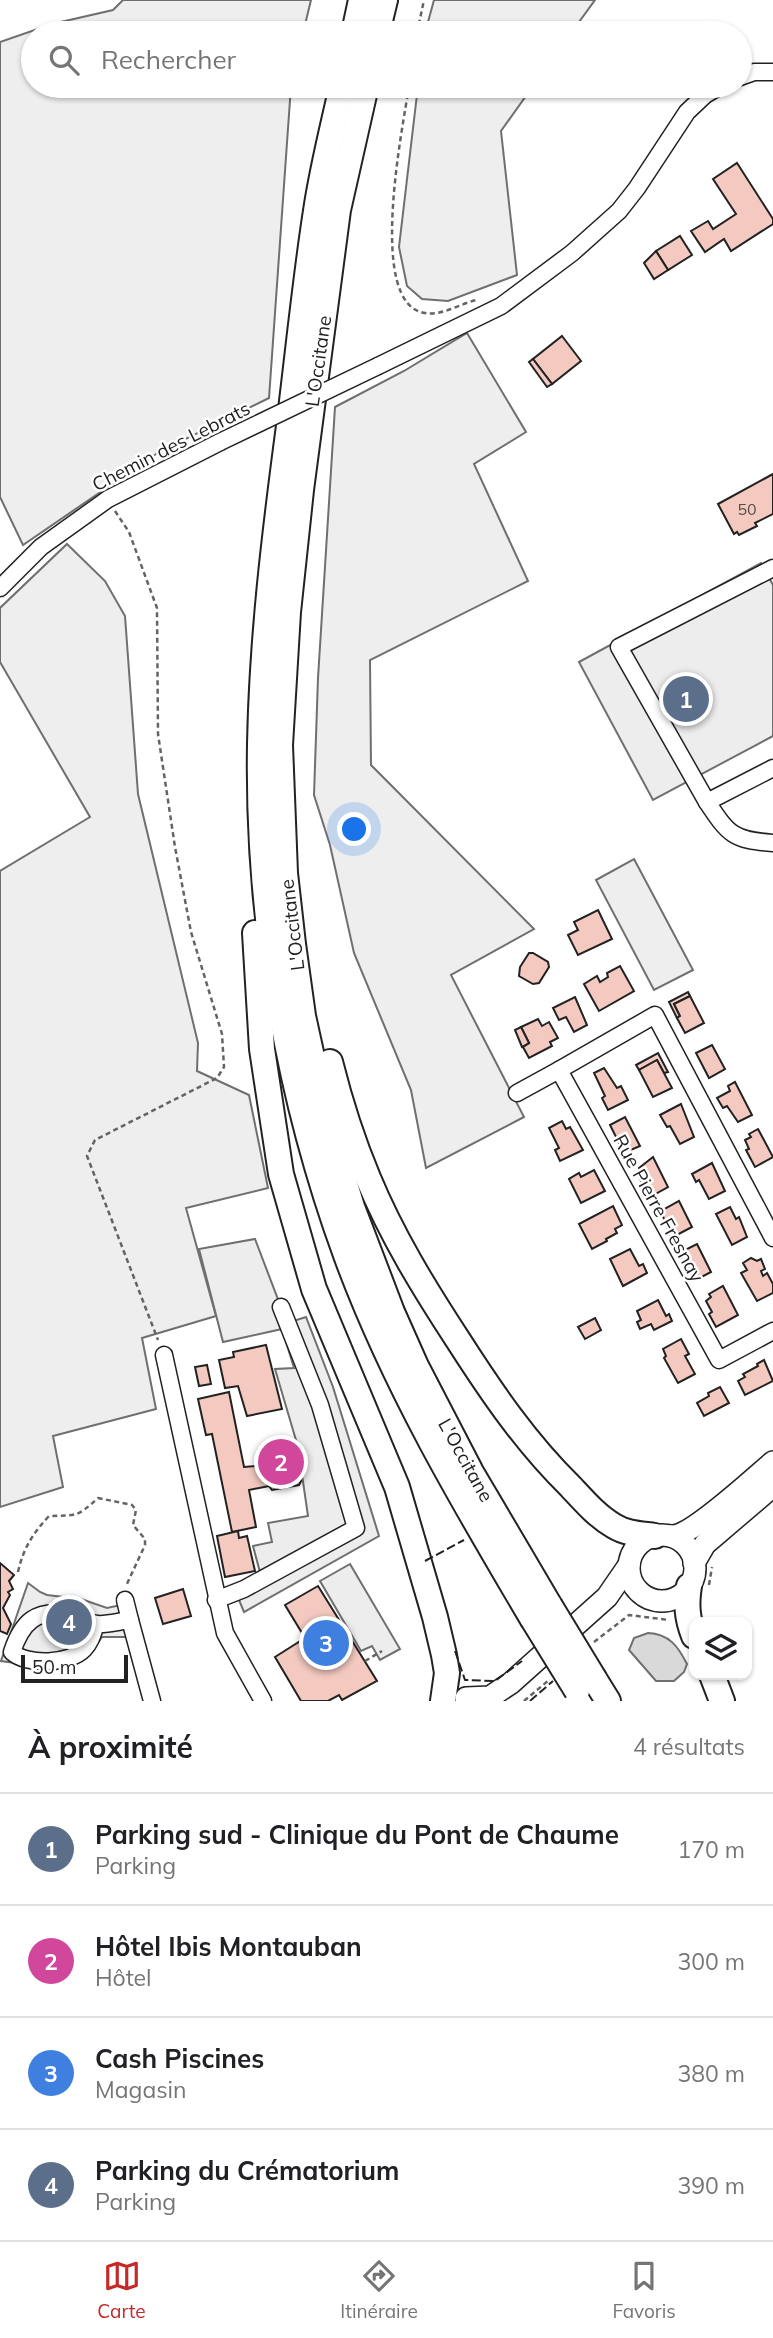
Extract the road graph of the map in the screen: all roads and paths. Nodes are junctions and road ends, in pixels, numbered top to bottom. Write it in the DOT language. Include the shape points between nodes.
graph roads {
  1 [pos="361,0"];
  2 [pos="385,0"];
  3 [pos="424,0"];
  4 [pos="357,21"];
  5 [pos="380,21"];
  6 [pos="420,21"];
  7 [pos="773,72"];
  8 [pos="752,73"];
  9 [pos="339,98"];
  10 [pos="363,98"];
  11 [pos="408,98"];
  12 [pos="702,98"];
  13 [pos="485,300"];
  14 [pos="108,499"];
  15 [pos="773,568"];
  16 [pos="0,588"];
  17 [pos="773,768"];
  18 [pos="707,802"];
  19 [pos="261,814"];
  20 [pos="773,843"];
  21 [pos="285,873"];
  22 [pos="559,1070"];
  23 [pos="517,1093"];
  24 [pos="773,1238"];
  25 [pos="281,1307"];
  26 [pos="773,1331"];
  27 [pos="164,1355"];
  28 [pos="773,1462"];
  29 [pos="773,1486"];
  30 [pos="663,1536"];
  31 [pos="629,1565"];
  32 [pos="18,1572"];
  33 [pos="700,1575"];
  34 [pos="650,1599"];
  35 [pos="125,1600"];
  36 [pos="216,1600"];
  37 [pos="541,1612"];
  38 [pos="130,1620"];
  39 [pos="689,1620"];
  40 [pos="96,1624"];
  41 [pos="689,1626"];
  42 [pos="592,1644"];
  43 [pos="382,1651"];
  44 [pos="365,1661"];
  45 [pos="556,1674"];
  46 [pos="714,1680"];
  47 [pos="591,1693"];
  48 [pos="459,1700"];
  49 [pos="152,1701"];
  50 [pos="263,1701"];
  51 [pos="513,1701"];
  52 [pos="524,1701"];
  53 [pos="722,1701"];
  1 -- 4 [label="highway"];
  2 -- 5 [label="highway"];
  3 -- 6 [label="path"];
  7 -- 8 [label="street"];
  9 -- 19 [label="highway, L'Occitane" via="316,208 271,577 260,743"];
  10 -- 21 [label="highway, L'Occitane" via="338,210 288,612 281,746"];
  11 -- 13 [label="path" via="393,218 397,288 407,306 426,313"];
  12 -- 14 [label="street, Chemin des Lebrats, bridge" via="687,112 619,211 572,253 500,306"];
  14 -- 16 [label="street, Chemin des Lebrats" via="41,547"];
  14 -- 27 [label="path" via="129,532 157,608 158,734 191,932 222,1034 225,1067 216,1078 95,1140 87,1156"];
  15 -- 18 [label="street" via="618,647"];
  17 -- 18 [label="street"];
  18 -- 20 [label="street" via="725,830 746,841"];
  19 -- 37 [label="highway, L'Occitane" via="268,925 282,1014 302,1106 346,1254 411,1405 451,1480"];
  19 -- 48 [label="highway" via="253,891 260,1022 281,1174 314,1289 397,1487 447,1673"];
  21 -- 30 [label="highway" via="342,1109 369,1179 424,1288 487,1385 561,1477 615,1527"];
  21 -- 37 [label="highway, L'Occitane" via="303,1016 326,1121 352,1208 416,1366"];
  22 -- 23 [label="street"];
  22 -- 24 [label="street" via="655,1015"];
  22 -- 26 [label="street, Rue Pierre Fresnay" via="719,1360"];
  25 -- 36 [label="street" via="320,1405 356,1528"];
  27 -- 36 [label="street"];
  28 -- 30 [label="main road" via="695,1527 679,1537"];
  29 -- 33 [label="main road" via="705,1544"];
  30 -- 31 [label="main road" via="637,1546"];
  30 -- 33 [label="main road" via="687,1546"];
  31 -- 34 [label="main road" via="634,1586"];
  31 -- 48 [label="main road" via="607,1597 511,1684 490,1696"];
  32 -- 35 [label="path" via="29,1540 49,1516 82,1513 98,1499 132,1505 136,1510 133,1525 145,1545 129,1577"];
  33 -- 34 [label="main road" via="672,1599"];
  33 -- 39 [label="highway" via="685,1605"];
  34 -- 51 [label="main road" via="619,1605 607,1613"];
  35 -- 38 [label="street"];
  36 -- 50 [label="street" via="225,1633"];
  37 -- 47 [label="highway, L'Occitane, bridge"];
  38 -- 40 [label="street"];
  38 -- 49 [label="street"];
  40 -- 40 [label="street" via="71,1615 39,1615 25,1624 12,1652 37,1660 71,1657 83,1650"];
  41 -- 42 [label="path" via="629,1615"];
  43 -- 44 [label="path"];
  45 -- 52 [label="path"];
  46 -- 53 [label="highway"];
}
